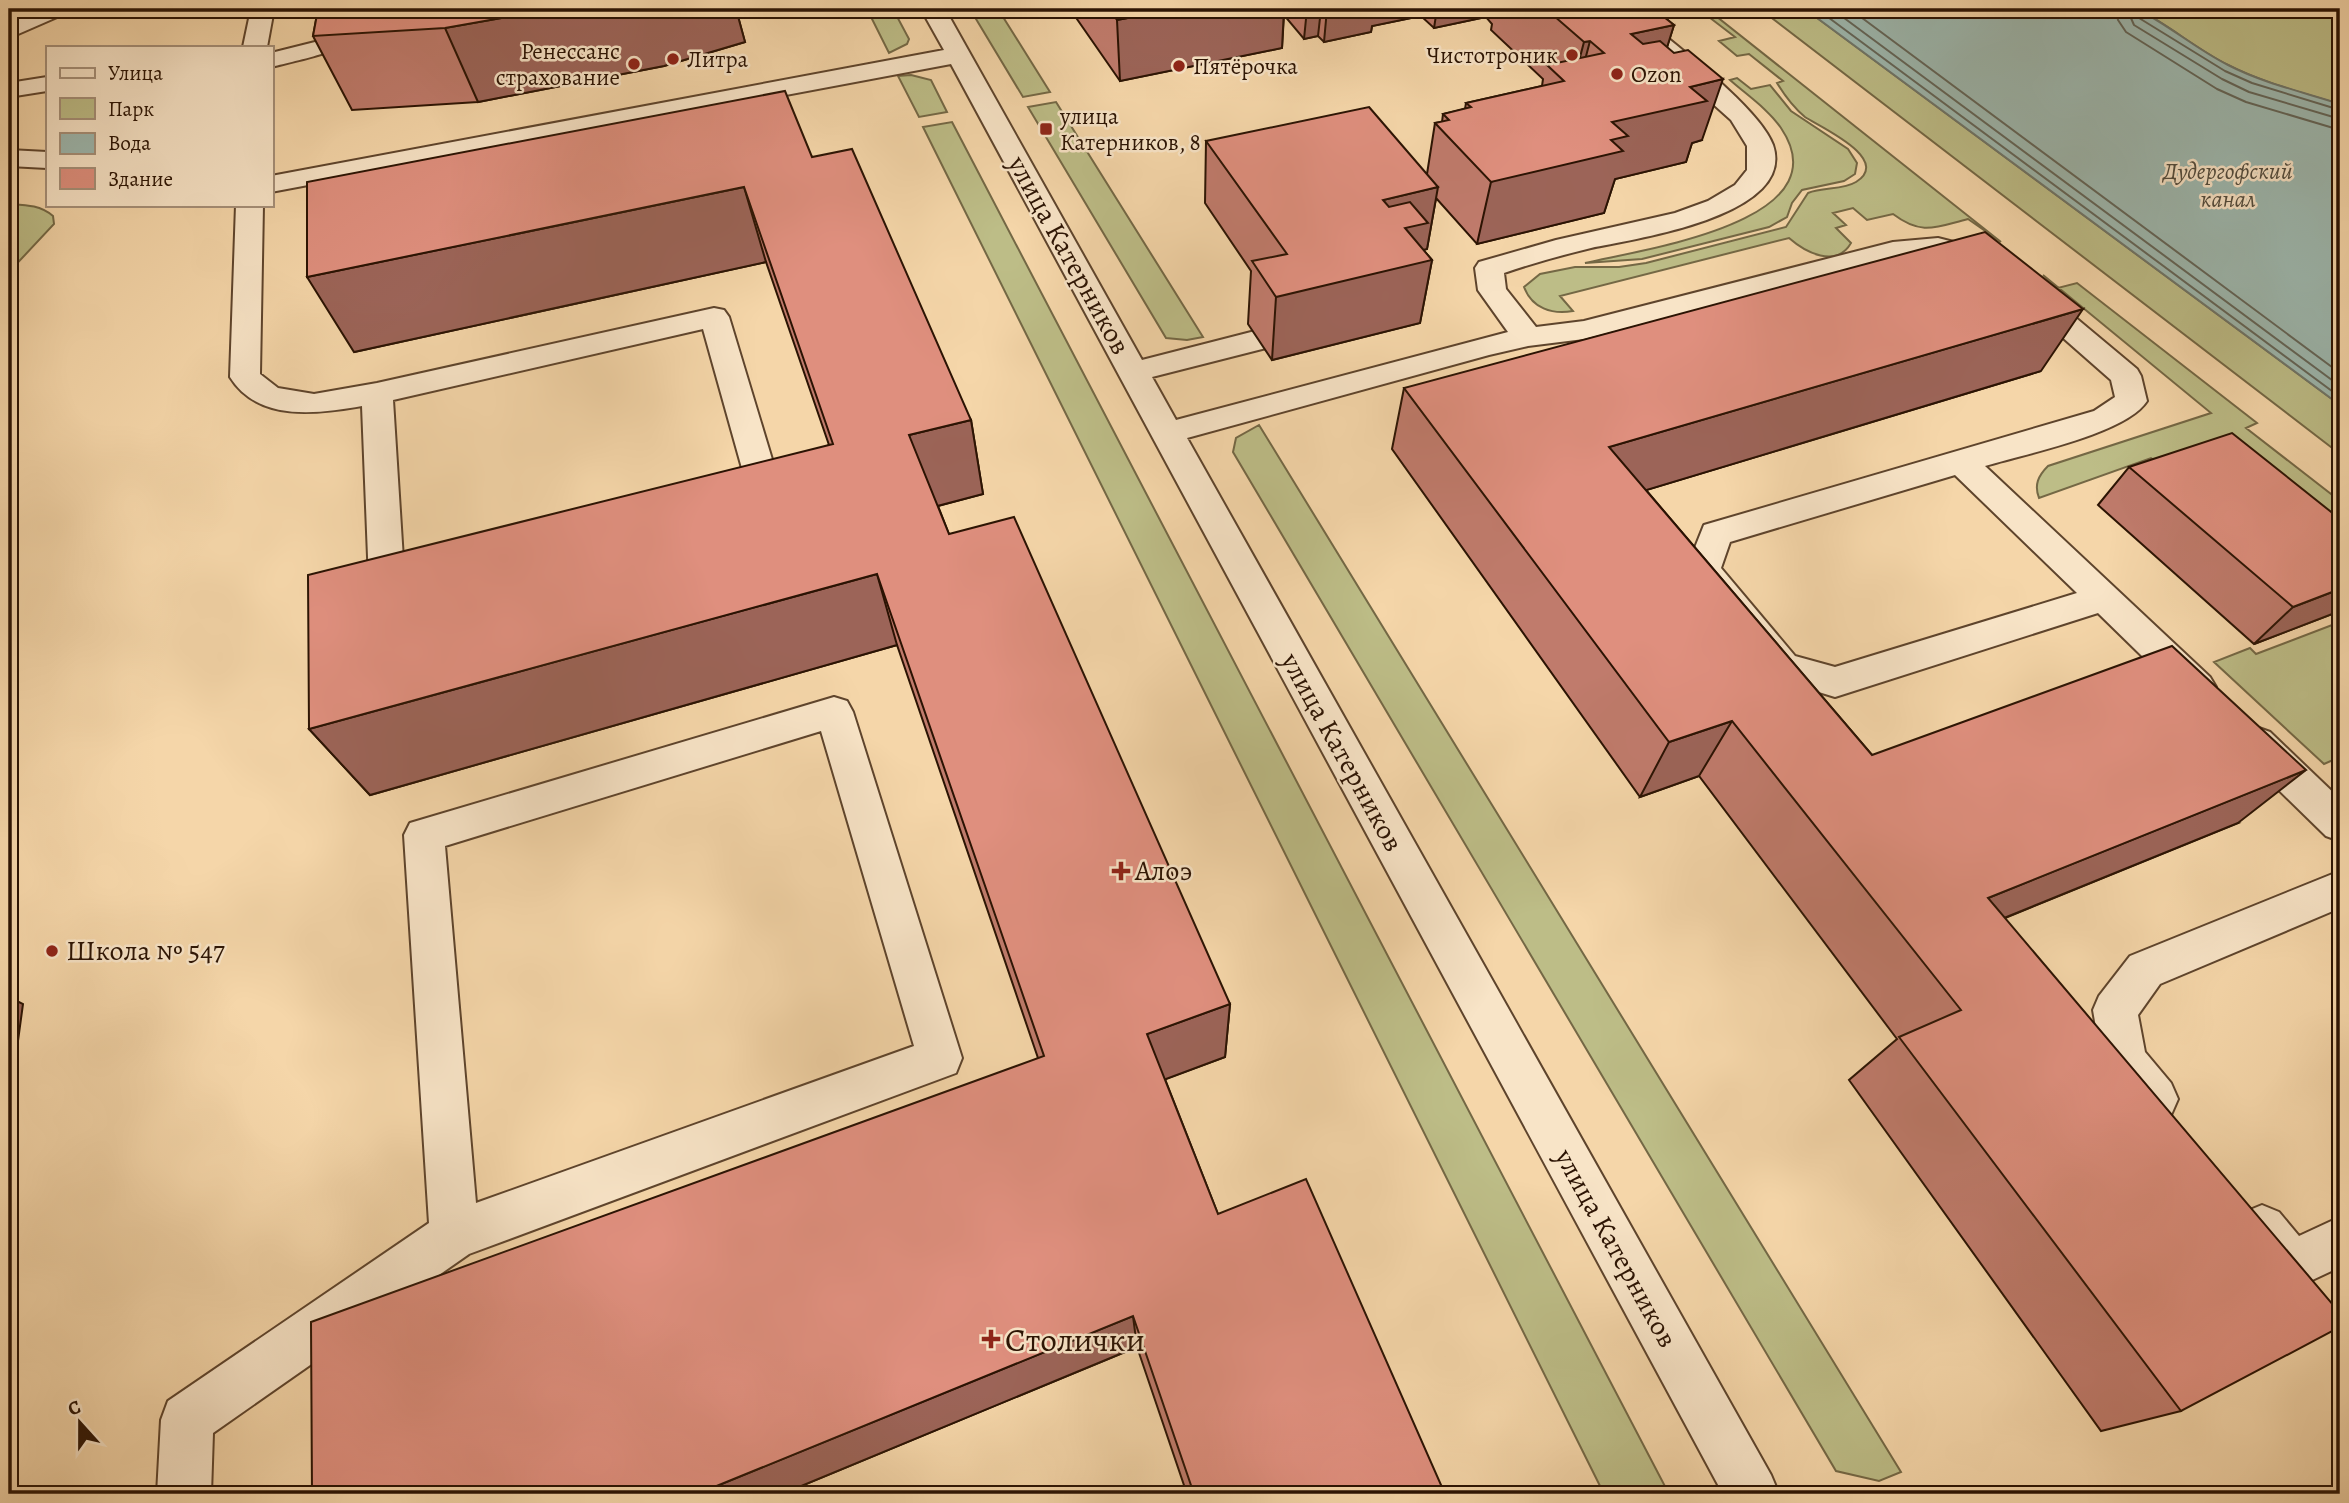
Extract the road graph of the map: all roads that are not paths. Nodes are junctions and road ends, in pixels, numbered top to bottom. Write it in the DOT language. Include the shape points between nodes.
graph roads {
  1 [pos="55,9"];
  2 [pos="262,9"];
  3 [pos="351,9"];
  4 [pos="933,9"];
  5 [pos="1618,9"];
  6 [pos="9,31"];
  7 [pos="255,46"];
  8 [pos="958,55"];
  9 [pos="273,60"];
  10 [pos="46,84"];
  11 [pos="9,90"];
  12 [pos="9,158"];
  13 [pos="46,160"];
  14 [pos="273,184"];
  15 [pos="249,206"];
  16 [pos="1528,337"];
  17 [pos="1259,340"];
  18 [pos="1133,372"];
  19 [pos="377,393"];
  20 [pos="1167,433"];
  21 [pos="1960,461"];
  22 [pos="730,519"];
  23 [pos="2104,598"];
  24 [pos="414,600"];
  25 [pos="2340,824"];
  26 [pos="2340,889"];
  27 [pos="2177,1126"];
  28 [pos="2238,1201"];
  29 [pos="454,1235"];
  30 [pos="2340,1241"];
  31 [pos="2291,1265"];
  32 [pos="2324,1304"];
  33 [pos="184,1494"];
  34 [pos="1752,1494"];
  1 -- 6 [label="street"];
  2 -- 7 [label="street"];
  3 -- 9 [label="street" via="349,30 323,47"];
  4 -- 8 [label="street, улица Катерников"];
  5 -- 16 [label="street" via="1757,132 1763,152 1759,174 1744,192 1708,212 1489,268 1492,290"];
  8 -- 14 [label="street"];
  8 -- 18 [label="street, улица Катерников"];
  10 -- 11 [label="street"];
  12 -- 13 [label="street"];
  15 -- 19 [label="street" via="245,377 269,397 314,404"];
  16 -- 20 [label="street"];
  16 -- 21 [label="street" via="1584,330 1893,250 1938,246 1990,260 2126,376 2131,401 2105,419"];
  17 -- 18 [label="street"];
  18 -- 20 [label="street, улица Катерников"];
  19 -- 22 [label="street" via="715,317 770,509"];
  19 -- 24 [label="street" via="387,607"];
  20 -- 34 [label="street, улица Катерников"];
  21 -- 23 [label="street"];
  21 -- 23 [label="street" via="1716,534 1703,570 1783,667 1835,682"];
  23 -- 25 [label="street"];
  26 -- 27 [label="street" via="2145,970 2115,1010 2124,1062"];
  28 -- 31 [label="street"];
  29 -- 29 [label="street" via="940,1058 834,712 424,835"];
  29 -- 33 [label="street" via="187,1420"];
  30 -- 31 [label="street"];
  31 -- 32 [label="street"];
}
